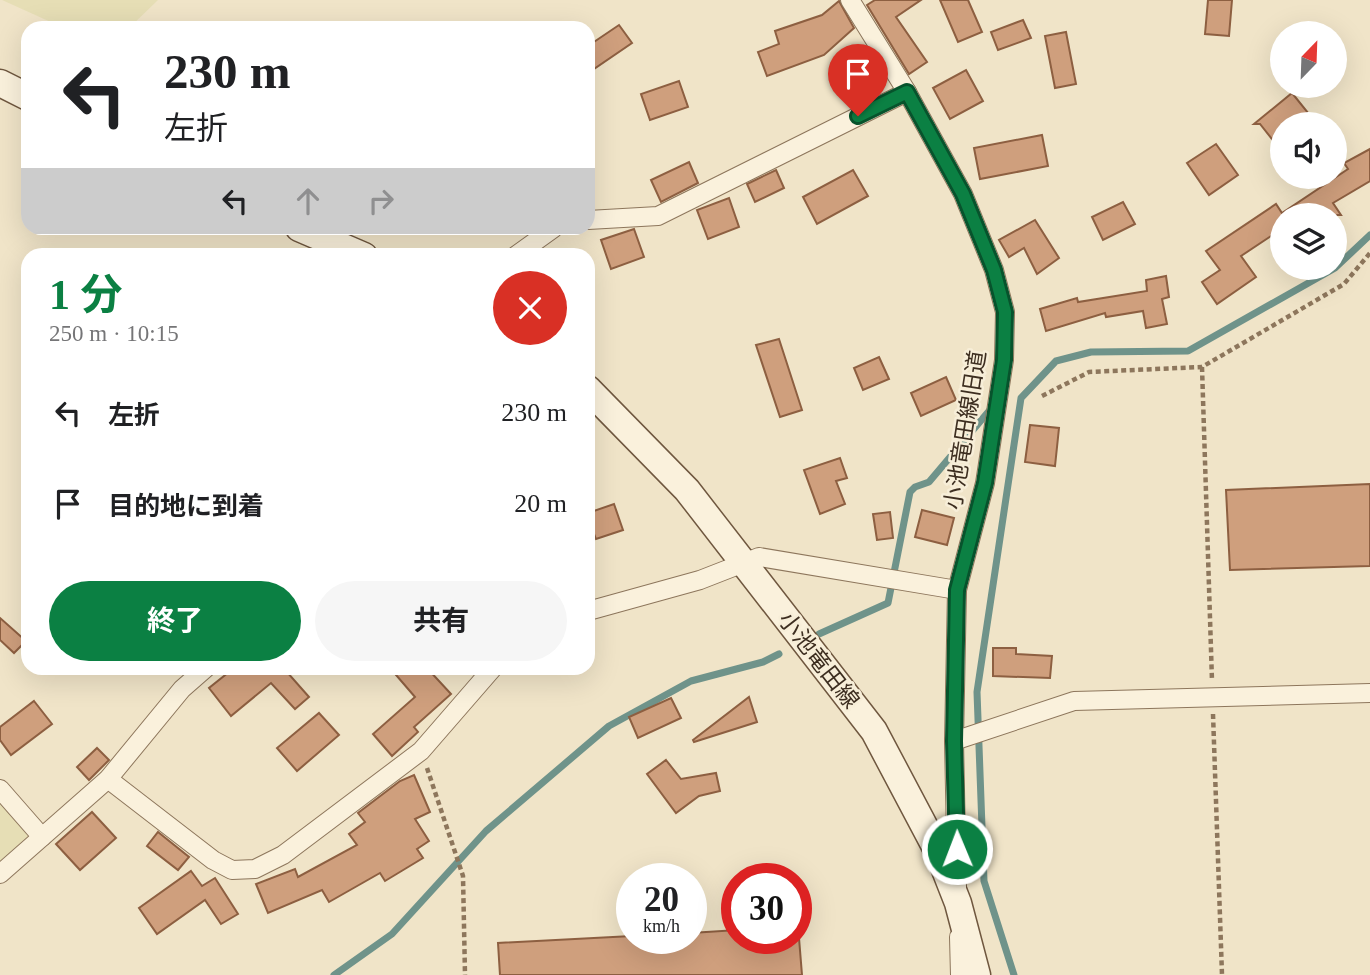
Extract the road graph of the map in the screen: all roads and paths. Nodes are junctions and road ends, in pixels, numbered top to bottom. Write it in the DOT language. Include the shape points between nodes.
graph roads {
  1 [pos="854,1"];
  2 [pos="0,83"];
  3 [pos="907,92"];
  4 [pos="21,94"];
  5 [pos="595,220"];
  6 [pos="315,235"];
  7 [pos="544,235"];
  8 [pos="345,248"];
  9 [pos="526,248"];
  10 [pos="1370,253"];
  11 [pos="1202,367"];
  12 [pos="595,396"];
  13 [pos="1042,396"];
  14 [pos="744,563"];
  15 [pos="957,590"];
  16 [pos="595,609"];
  17 [pos="198,675"];
  18 [pos="487,675"];
  19 [pos="1370,694"];
  20 [pos="1213,699"];
  21 [pos="954,741"];
  22 [pos="421,751"];
  23 [pos="108,779"];
  24 [pos="0,789"];
  25 [pos="43,837"];
  26 [pos="0,874"];
  27 [pos="958,903"];
  28 [pos="465,975"];
  29 [pos="960,975"];
  30 [pos="977,975"];
  31 [pos="1222,975"];
  1 -- 3 [label="street, 小池竜田線旧道"];
  2 -- 4 [label="main road"];
  3 -- 5 [label="street" via="658,216"];
  3 -- 15 [label="street, 小池竜田線旧道" via="963,194 994,270 1005,312 1004,360 985,483"];
  6 -- 8 [label="main road"];
  7 -- 9 [label="street"];
  10 -- 11 [label="path" via="1345,284"];
  11 -- 13 [label="path" via="1089,372"];
  11 -- 20 [label="path"];
  12 -- 14 [label="main road, 小池竜田線" via="687,490"];
  14 -- 15 [label="street" via="759,557"];
  14 -- 16 [label="street"];
  14 -- 27 [label="main road, 小池竜田線" via="874,731 939,852"];
  15 -- 21 [label="street, 小池竜田線旧道"];
  17 -- 23 [label="street"];
  18 -- 22 [label="street"];
  19 -- 20 [label="street"];
  20 -- 21 [label="street" via="1074,701"];
  20 -- 31 [label="path"];
  21 -- 27 [label="street, 小池竜田線旧道"];
  22 -- 23 [label="street" via="282,855 255,869 232,870 213,860"];
  22 -- 28 [label="path" via="463,876"];
  23 -- 25 [label="street"];
  24 -- 25 [label="street"];
  25 -- 26 [label="street"];
  27 -- 29 [label="street, 小池竜田線旧道"];
  27 -- 30 [label="main road, 小池竜田線"];
}
